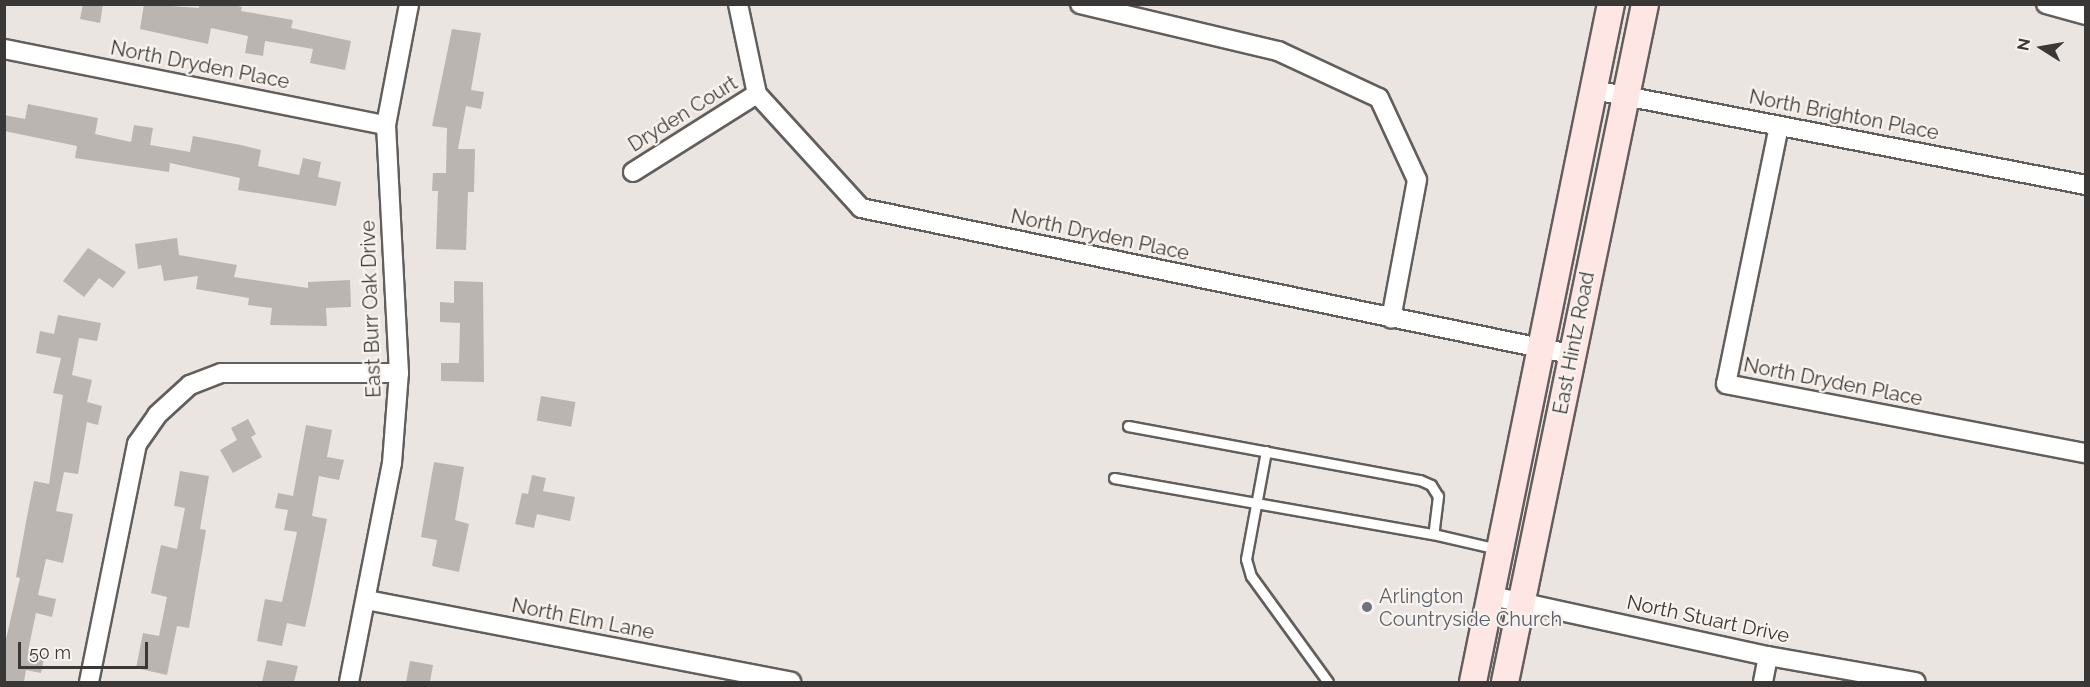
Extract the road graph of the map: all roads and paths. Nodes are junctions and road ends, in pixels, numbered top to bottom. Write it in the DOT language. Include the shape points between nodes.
graph roads {
  1 [pos="409,4"];
  2 [pos="738,4"];
  3 [pos="1080,4"];
  4 [pos="1611,4"];
  5 [pos="1645,4"];
  6 [pos="2046,4"];
  7 [pos="2085,15"];
  8 [pos="4,49"];
  9 [pos="1594,90"];
  10 [pos="757,94"];
  11 [pos="1625,96"];
  12 [pos="387,125"];
  13 [pos="1779,126"];
  14 [pos="633,172"];
  15 [pos="2085,185"];
  16 [pos="1391,319"];
  17 [pos="1540,348"];
  18 [pos="1570,354"];
  19 [pos="399,373"];
  20 [pos="1128,426"];
  21 [pos="1266,451"];
  22 [pos="2085,453"];
  23 [pos="1113,478"];
  24 [pos="1256,503"];
  25 [pos="1433,534"];
  26 [pos="1500,549"];
  27 [pos="1491,596"];
  28 [pos="367,600"];
  29 [pos="1522,602"];
  30 [pos="1768,656"];
  31 [pos="89,682"];
  32 [pos="349,682"];
  33 [pos="791,682"];
  34 [pos="1328,682"];
  35 [pos="1473,682"];
  36 [pos="1505,682"];
  37 [pos="1763,682"];
  38 [pos="1916,682"];
  1 -- 12 [label="street, East Burr Oak Drive"];
  2 -- 10 [label="street"];
  3 -- 16 [label="street" via="1278,51 1379,98 1417,180"];
  4 -- 9 [label="main road, East Hintz Road"];
  5 -- 11 [label="main road, East Hintz Road"];
  6 -- 7 [label="street"];
  8 -- 12 [label="street, North Dryden Place"];
  9 -- 11 [label="street, North Brighton Place"];
  9 -- 17 [label="main road, East Hintz Road"];
  10 -- 14 [label="street, Dryden Court"];
  10 -- 16 [label="street, North Dryden Place" via="861,208"];
  11 -- 13 [label="street, North Brighton Place"];
  11 -- 18 [label="main road, East Hintz Road"];
  12 -- 19 [label="street, East Burr Oak Drive"];
  13 -- 15 [label="street, North Brighton Place"];
  13 -- 22 [label="street, North Dryden Place" via="1726,384"];
  16 -- 17 [label="street, North Dryden Place"];
  17 -- 18 [label="street, North Dryden Place"];
  17 -- 26 [label="main road, East Hintz Road"];
  18 -- 29 [label="main road, East Hintz Road"];
  19 -- 28 [label="street, East Burr Oak Drive" via="392,464"];
  19 -- 31 [label="street" via="221,373 190,385 157,415 137,444"];
  20 -- 21 [label="lane"];
  21 -- 24 [label="lane"];
  21 -- 25 [label="lane" via="1431,485 1438,496"];
  23 -- 24 [label="lane"];
  24 -- 25 [label="lane"];
  24 -- 34 [label="lane" via="1246,559 1251,576"];
  25 -- 26 [label="lane"];
  26 -- 27 [label="main road, East Hintz Road"];
  27 -- 29 [label="street, North Stuart Drive"];
  27 -- 35 [label="main road, East Hintz Road"];
  28 -- 32 [label="street, East Burr Oak Drive"];
  28 -- 33 [label="street, North Elm Lane"];
  29 -- 30 [label="street, North Stuart Drive"];
  29 -- 36 [label="main road, East Hintz Road"];
  30 -- 37 [label="street"];
  30 -- 38 [label="street, North Stuart Drive"];
}
